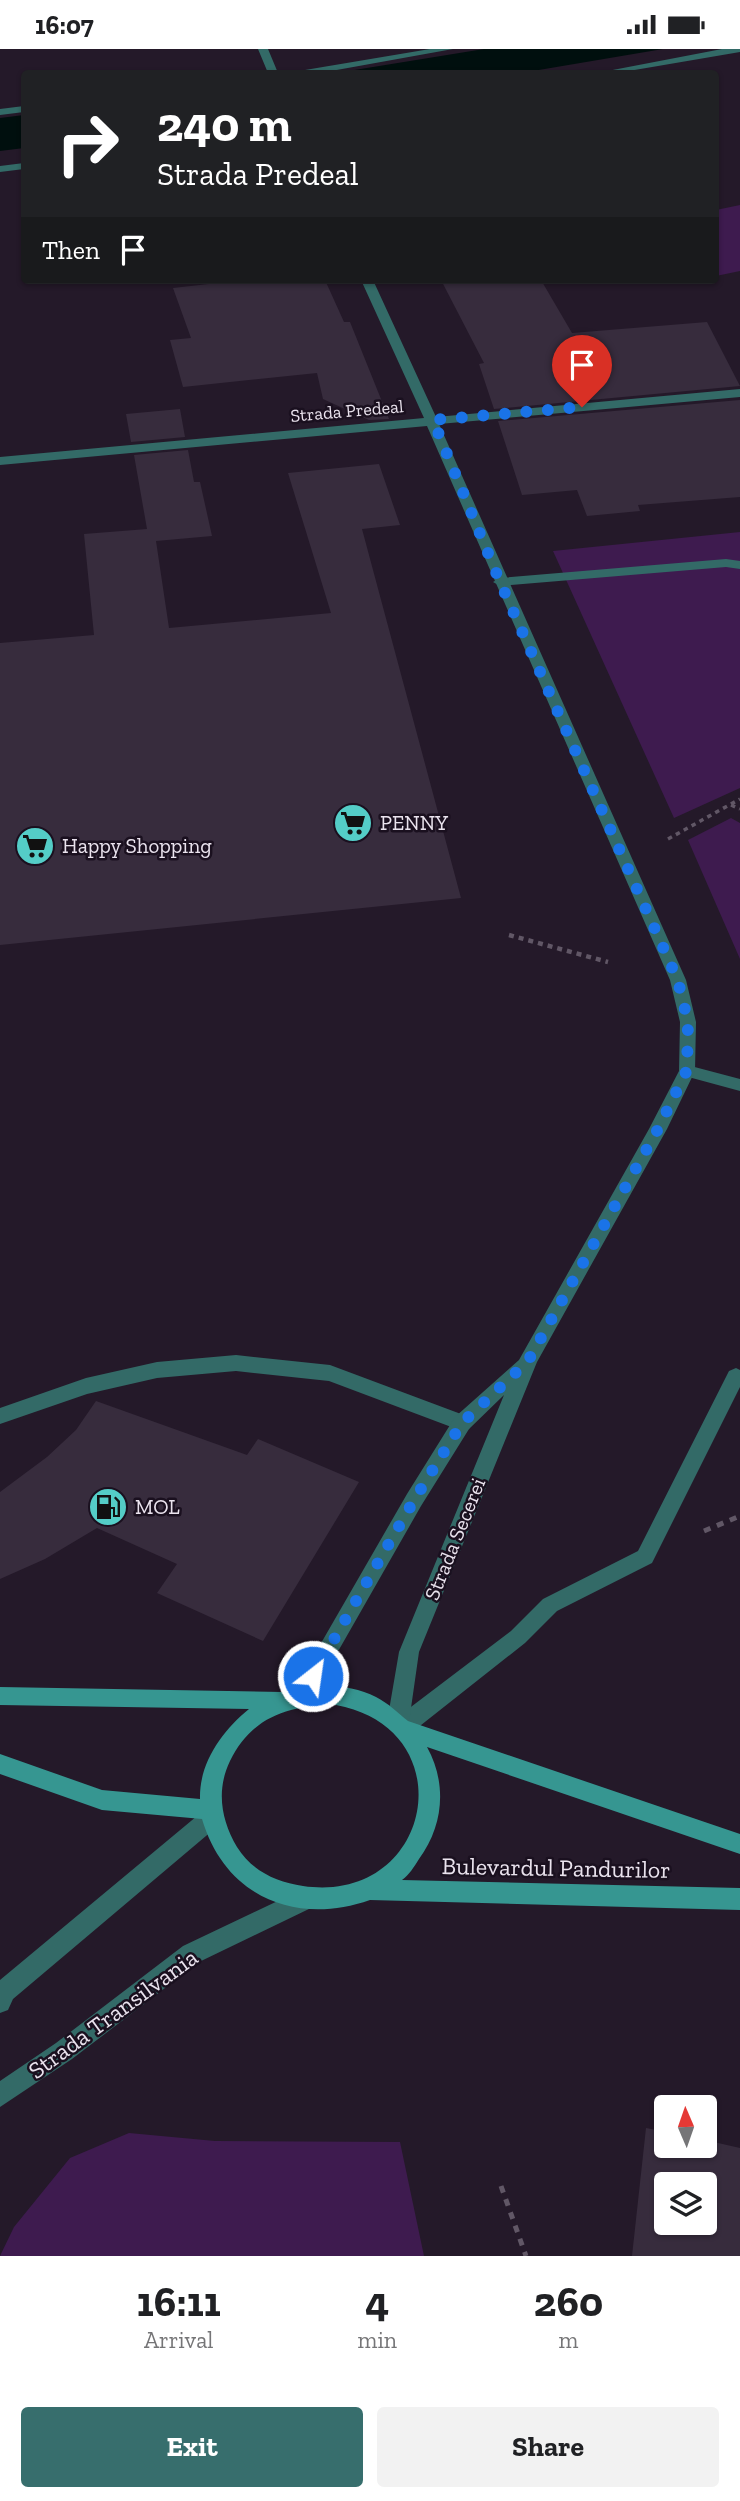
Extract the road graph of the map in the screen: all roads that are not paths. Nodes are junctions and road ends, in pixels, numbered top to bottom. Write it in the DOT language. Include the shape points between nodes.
graph roads {
  1 [pos="263,49"];
  2 [pos="448,49"];
  3 [pos="740,49"];
  4 [pos="272,70"];
  5 [pos="323,70"];
  6 [pos="619,70"];
  7 [pos="21,109"];
  8 [pos="0,112"];
  9 [pos="21,166"];
  10 [pos="0,169"];
  11 [pos="370,284"];
  12 [pos="740,393"];
  13 [pos="433,420"];
  14 [pos="0,461"];
  15 [pos="740,565"];
  16 [pos="500,582"];
  17 [pos="687,1070"];
  18 [pos="740,1085"];
  19 [pos="528,1361"];
  20 [pos="736,1376"];
  21 [pos="0,1416"];
  22 [pos="462,1423"];
  23 [pos="0,1696"];
  24 [pos="293,1698"];
  25 [pos="402,1726"];
  26 [pos="0,1764"];
  27 [pos="211,1814"];
  28 [pos="740,1844"];
  29 [pos="371,1890"];
  30 [pos="740,1899"];
  31 [pos="303,1900"];
  32 [pos="0,2002"];
  33 [pos="0,2095"];
  1 -- 4 [label="street"];
  2 -- 5 [label="street"];
  3 -- 6 [label="street"];
  7 -- 8 [label="street"];
  9 -- 10 [label="street"];
  11 -- 13 [label="street, Strada Secerei"];
  12 -- 13 [label="street, Strada Predeal"];
  13 -- 14 [label="street, Strada Predeal"];
  13 -- 16 [label="street, Strada Secerei"];
  15 -- 16 [label="street"];
  16 -- 17 [label="street, Strada Secerei" via="678,981 688,1022"];
  17 -- 18 [label="street"];
  17 -- 19 [label="street, Strada Secerei"];
  19 -- 22 [label="street, Strada Secerei"];
  19 -- 25 [label="street, Strada Secerei" via="409,1652"];
  20 -- 25 [label="street" via="645,1557 550,1605 518,1637"];
  21 -- 22 [label="street" via="86,1386 157,1370 236,1363 330,1373"];
  22 -- 24 [label="street, Strada Secerei"];
  23 -- 24 [label="main road"];
  24 -- 25 [label="main road" via="336,1696 369,1704"];
  24 -- 27 [label="main road" via="263,1710 227,1743 211,1786"];
  25 -- 28 [label="main road"];
  25 -- 29 [label="main road" via="424,1755 432,1786 430,1816 420,1845 399,1870"];
  26 -- 27 [label="main road" via="102,1800"];
  27 -- 31 [label="main road" via="222,1846 240,1870 265,1888"];
  27 -- 32 [label="street" via="5,1991"];
  29 -- 30 [label="main road, Bulevardul Pandurilor"];
  29 -- 31 [label="main road" via="334,1899"];
  31 -- 33 [label="street, Strada Transilvania" via="191,1954"];
}
